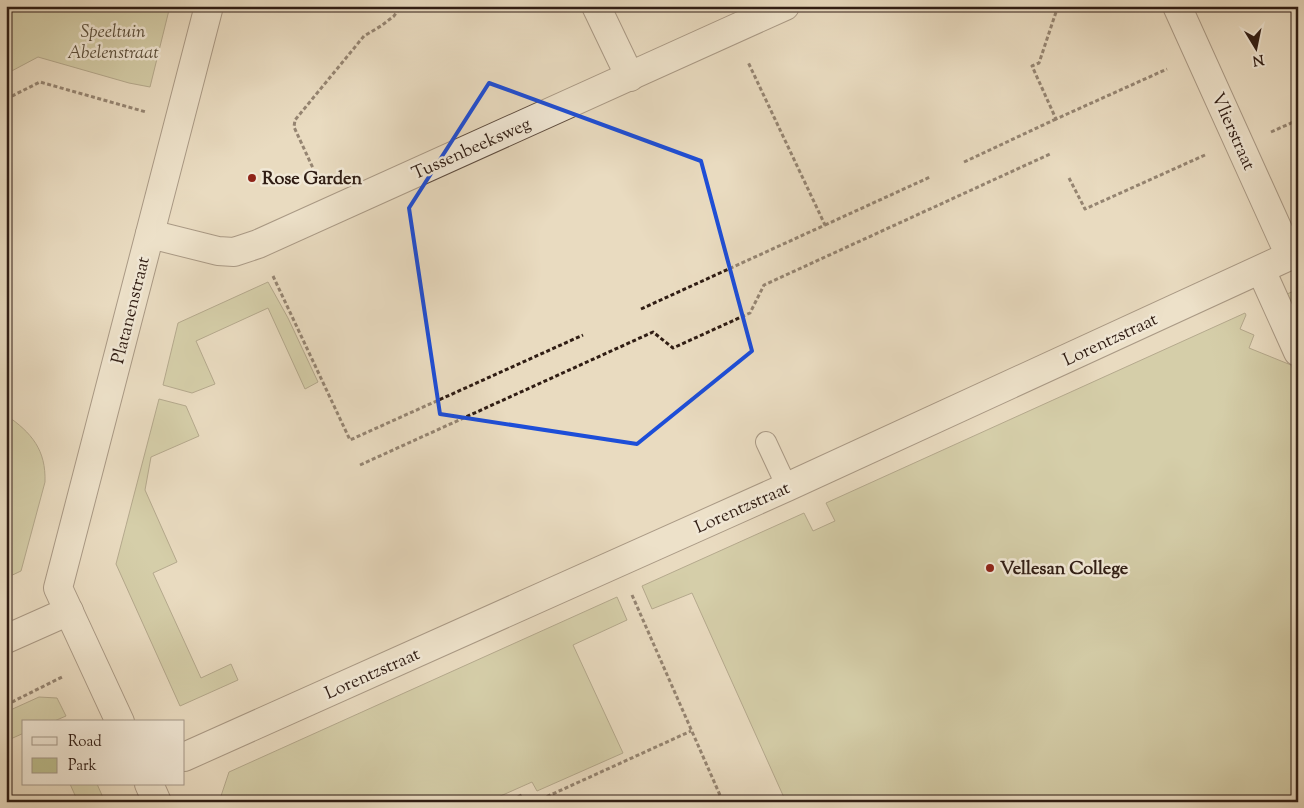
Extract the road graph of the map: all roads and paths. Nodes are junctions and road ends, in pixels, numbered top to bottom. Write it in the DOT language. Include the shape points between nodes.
graph roads {
  1 [pos="209,6"];
  2 [pos="402,6"];
  3 [pos="596,6"];
  4 [pos="785,6"];
  5 [pos="1058,6"];
  6 [pos="1177,6"];
  7 [pos="733,30"];
  8 [pos="1199,55"];
  9 [pos="630,77"];
  10 [pos="6,99"];
  11 [pos="179,119"];
  12 [pos="1056,119"];
  13 [pos="1238,140"];
  14 [pos="1050,154"];
  15 [pos="964,162"];
  16 [pos="930,177"];
  17 [pos="1069,178"];
  18 [pos="332,210"];
  19 [pos="824,225"];
  20 [pos="150,234"];
  21 [pos="258,244"];
  22 [pos="1294,254"];
  23 [pos="1261,270"];
  24 [pos="641,309"];
  25 [pos="583,335"];
  26 [pos="1298,352"];
  27 [pos="766,442"];
  28 [pos="360,466"];
  29 [pos="787,487"];
  30 [pos="617,562"];
  31 [pos="69,611"];
  32 [pos="6,639"];
  33 [pos="90,655"];
  34 [pos="6,705"];
  35 [pos="119,720"];
  36 [pos="691,731"];
  37 [pos="185,757"];
  38 [pos="150,786"];
  39 [pos="157,802"];
  40 [pos="506,802"];
  41 [pos="525,802"];
  42 [pos="535,802"];
  43 [pos="722,802"];
  1 -- 11 [label="street, Platanenstraat"];
  2 -- 18 [label="path" via="394,16 364,36 294,120 294,127"];
  3 -- 9 [label="street"];
  4 -- 7 [label="street, Tussenbeeksweg"];
  5 -- 12 [label="path" via="1039,63 1032,66"];
  6 -- 8 [label="street, Vlierstraat"];
  7 -- 9 [label="street, Tussenbeeksweg"];
  7 -- 19 [label="path"];
  8 -- 12 [label="path"];
  8 -- 13 [label="street, Vlierstraat"];
  9 -- 18 [label="street, Tussenbeeksweg"];
  10 -- 11 [label="path" via="40,82"];
  11 -- 20 [label="street, Platanenstraat"];
  12 -- 15 [label="path"];
  13 -- 17 [label="path" via="1085,209"];
  13 -- 22 [label="street, Vlierstraat"];
  14 -- 28 [label="path" via="764,285 750,313 673,348 654,332"];
  16 -- 19 [label="path"];
  18 -- 21 [label="street, Tussenbeeksweg"];
  19 -- 24 [label="path"];
  20 -- 21 [label="street, Tussenbeeksweg" via="218,251 234,252"];
  20 -- 31 [label="street, Platanenstraat" via="58,588"];
  21 -- 25 [label="path" via="350,440"];
  22 -- 23 [label="street, Lorentzstraat"];
  23 -- 26 [label="street"];
  23 -- 29 [label="street, Lorentzstraat"];
  27 -- 29 [label="lane"];
  29 -- 30 [label="street, Lorentzstraat"];
  30 -- 36 [label="path"];
  30 -- 37 [label="street, Lorentzstraat"];
  31 -- 32 [label="street"];
  31 -- 33 [label="street, Platanenstraat"];
  33 -- 34 [label="path" via="59,680"];
  33 -- 35 [label="street, Platanenstraat"];
  36 -- 42 [label="path"];
  36 -- 43 [label="path"];
  38 -- 39 [label="street"];
  40 -- 41 [label="path" via="522,795"];
}
